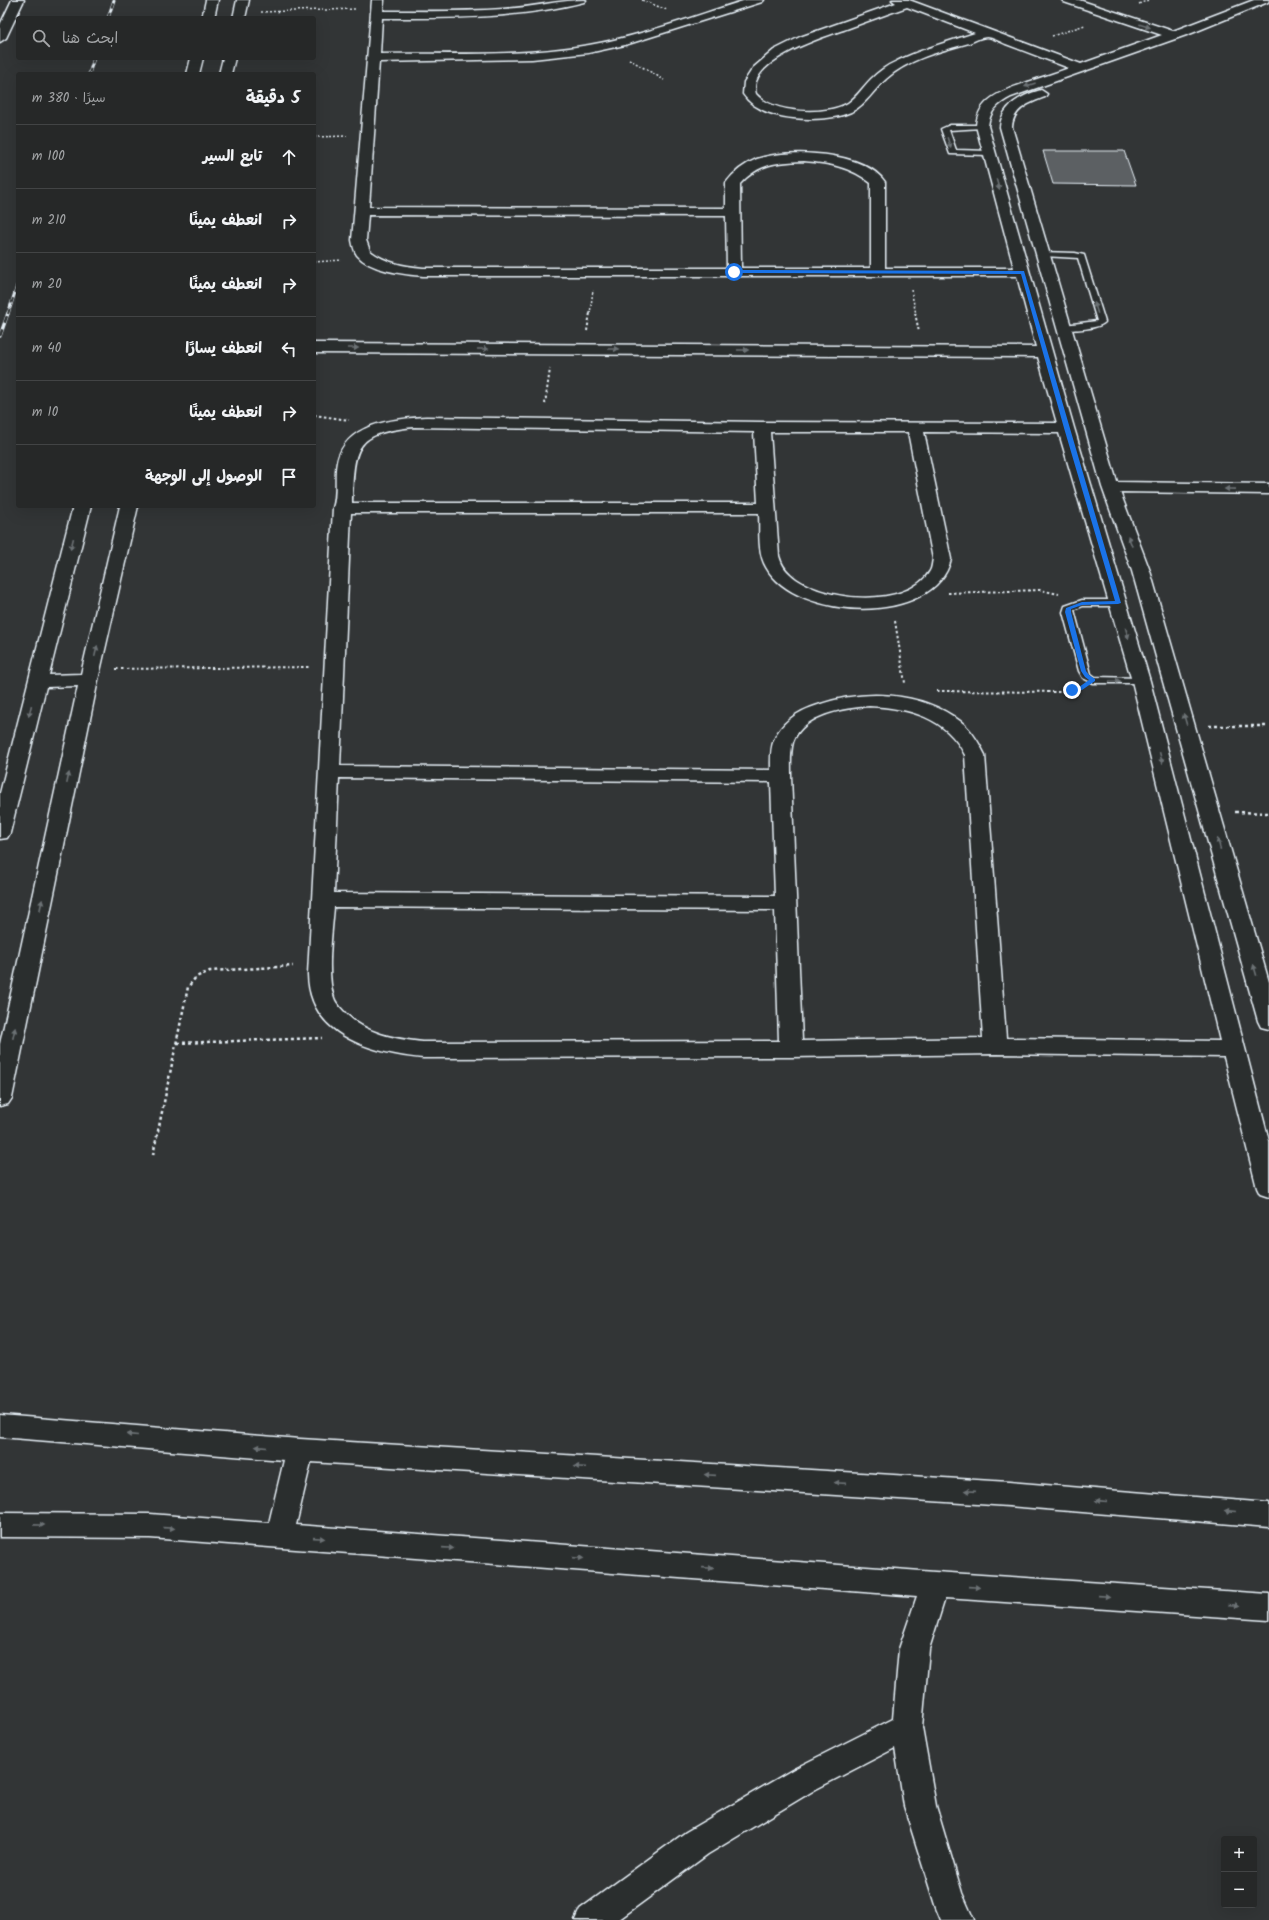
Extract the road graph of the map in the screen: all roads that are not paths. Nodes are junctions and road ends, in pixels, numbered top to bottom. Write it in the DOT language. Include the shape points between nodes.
graph roads {
  1 [pos="18,0"];
  2 [pos="212,0"];
  3 [pos="243,0"];
  4 [pos="499,0"];
  5 [pos="580,0"];
  6 [pos="758,0"];
  7 [pos="1068,0"];
  8 [pos="1096,0"];
  9 [pos="902,2"];
  10 [pos="1262,3"];
  11 [pos="378,7"];
  12 [pos="1136,13"];
  13 [pos="503,14"];
  14 [pos="240,15"];
  15 [pos="208,16"];
  16 [pos="1224,16"];
  17 [pos="1118,17"];
  18 [pos="1241,21"];
  19 [pos="1181,32"];
  20 [pos="987,33"];
  21 [pos="0,38"];
  22 [pos="1152,49"];
  23 [pos="374,58"];
  24 [pos="196,60"];
  25 [pos="229,60"];
  26 [pos="1081,68"];
  27 [pos="194,72"];
  28 [pos="226,72"];
  29 [pos="986,140"];
  30 [pos="1010,141"];
  31 [pos="361,211"];
  32 [pos="733,212"];
  33 [pos="1043,254"];
  34 [pos="734,272"];
  35 [pos="878,272"];
  36 [pos="1023,272"];
  37 [pos="1031,300"];
  38 [pos="1057,300"];
  39 [pos="1064,327"];
  40 [pos="316,336"];
  41 [pos="962,345"];
  42 [pos="1043,345"];
  43 [pos="316,348"];
  44 [pos="762,427"];
  45 [pos="915,428"];
  46 [pos="1066,428"];
  47 [pos="1269,489"];
  48 [pos="1113,495"];
  49 [pos="1202,496"];
  50 [pos="1269,504"];
  51 [pos="81,508"];
  52 [pos="129,508"];
  53 [pos="342,508"];
  54 [pos="768,508"];
  55 [pos="1109,571"];
  56 [pos="1141,571"];
  57 [pos="1118,603"];
  58 [pos="90,674"];
  59 [pos="37,681"];
  60 [pos="1141,681"];
  61 [pos="329,772"];
  62 [pos="781,776"];
  63 [pos="0,833"];
  64 [pos="323,900"];
  65 [pos="785,903"];
  66 [pos="1269,1021"];
  67 [pos="995,1046"];
  68 [pos="791,1049"];
  69 [pos="1233,1049"];
  70 [pos="0,1098"];
  71 [pos="1269,1188"];
  72 [pos="0,1426"];
  73 [pos="300,1450"];
  74 [pos="1269,1515"];
  75 [pos="0,1525"];
  76 [pos="280,1535"];
  77 [pos="935,1585"];
  78 [pos="1269,1607"];
  79 [pos="907,1727"];
  80 [pos="591,1920"];
  81 [pos="958,1920"];
  1 -- 21 [label="street"];
  2 -- 15 [label="street"];
  3 -- 14 [label="street"];
  4 -- 13 [label="street"];
  5 -- 13 [label="street" via="548,8"];
  6 -- 23 [label="street" via="606,46 570,52"];
  7 -- 17 [label="street"];
  8 -- 12 [label="street"];
  9 -- 20 [label="street"];
  9 -- 20 [label="street" via="785,49 761,66 748,86 749,94 757,103 773,110 795,114 838,112 862,100 876,80 901,64"];
  10 -- 16 [label="street"];
  10 -- 18 [label="street"];
  11 -- 13 [label="street"];
  11 -- 23 [label="street"];
  12 -- 17 [label="street"];
  12 -- 19 [label="street"];
  16 -- 18 [label="street"];
  16 -- 19 [label="street"];
  17 -- 19 [label="street, one-way"];
  18 -- 22 [label="street"];
  19 -- 22 [label="street"];
  20 -- 26 [label="street"];
  22 -- 26 [label="street"];
  22 -- 30 [label="street" via="1015,106 1005,120"];
  23 -- 31 [label="street"];
  24 -- 27 [label="street"];
  25 -- 28 [label="street"];
  26 -- 29 [label="street, one-way" via="1017,90 994,101 986,108 982,117"];
  29 -- 29 [label="lane, one-way" via="950,127 945,129 953,152 958,154"];
  29 -- 30 [label="street"];
  29 -- 36 [label="street, one-way"];
  30 -- 33 [label="street"];
  31 -- 32 [label="street"];
  31 -- 34 [label="street" via="359,240 363,253 370,259 393,268 423,272"];
  32 -- 34 [label="street"];
  32 -- 35 [label="street" via="733,183 738,174 764,161 783,158 825,158 859,167 878,182"];
  33 -- 38 [label="street"];
  39 -- 33 [label="lane, one-way" via="1097,325 1100,322 1081,257"];
  34 -- 35 [label="street"];
  35 -- 36 [label="street"];
  36 -- 37 [label="street"];
  37 -- 38 [label="street"];
  37 -- 42 [label="street"];
  38 -- 39 [label="street"];
  39 -- 48 [label="street"];
  40 -- 41 [label="street" via="921,338"];
  41 -- 42 [label="street"];
  43 -- 41 [label="street, one-way" via="553,349"];
  42 -- 46 [label="street"];
  44 -- 45 [label="street"];
  44 -- 53 [label="street" via="405,423 367,434 354,442 346,452"];
  44 -- 54 [label="street"];
  45 -- 46 [label="street"];
  45 -- 54 [label="street" via="942,559 939,572 929,584 913,594 867,603 843,602 800,590 785,580 774,568 770,556"];
  46 -- 55 [label="street"];
  47 -- 49 [label="street, one-way"];
  48 -- 49 [label="street"];
  56 -- 48 [label="street, one-way"];
  49 -- 50 [label="street"];
  51 -- 59 [label="street, one-way"];
  58 -- 52 [label="street, one-way"];
  53 -- 54 [label="street"];
  53 -- 61 [label="street"];
  55 -- 56 [label="street"];
  55 -- 57 [label="street"];
  66 -- 56 [label="street, one-way"];
  57 -- 60 [label="street, one-way"];
  57 -- 60 [label="lane, one-way" via="1073,605 1069,608 1082,664 1087,676 1093,680"];
  58 -- 59 [label="street"];
  70 -- 58 [label="street, one-way"];
  59 -- 63 [label="street, one-way"];
  60 -- 69 [label="street, one-way"];
  61 -- 62 [label="street"];
  61 -- 64 [label="street"];
  62 -- 65 [label="street"];
  62 -- 67 [label="street" via="784,741 794,726 810,714 831,705 908,698 953,724 967,739 975,755"];
  64 -- 65 [label="street"];
  64 -- 68 [label="street" via="319,983 325,1004 340,1022 362,1037 391,1047 423,1050"];
  65 -- 68 [label="street"];
  67 -- 68 [label="street"];
  67 -- 69 [label="street"];
  69 -- 71 [label="street"];
  73 -- 72 [label="street, one-way"];
  74 -- 73 [label="street, one-way" via="1009,1494"];
  73 -- 76 [label="street"];
  75 -- 76 [label="street, one-way" via="150,1526"];
  76 -- 77 [label="street, one-way"];
  77 -- 78 [label="street, one-way"];
  77 -- 79 [label="street" via="914,1649"];
  79 -- 80 [label="street" via="805,1779 698,1843"];
  79 -- 81 [label="street" via="920,1806 948,1897"];
}
